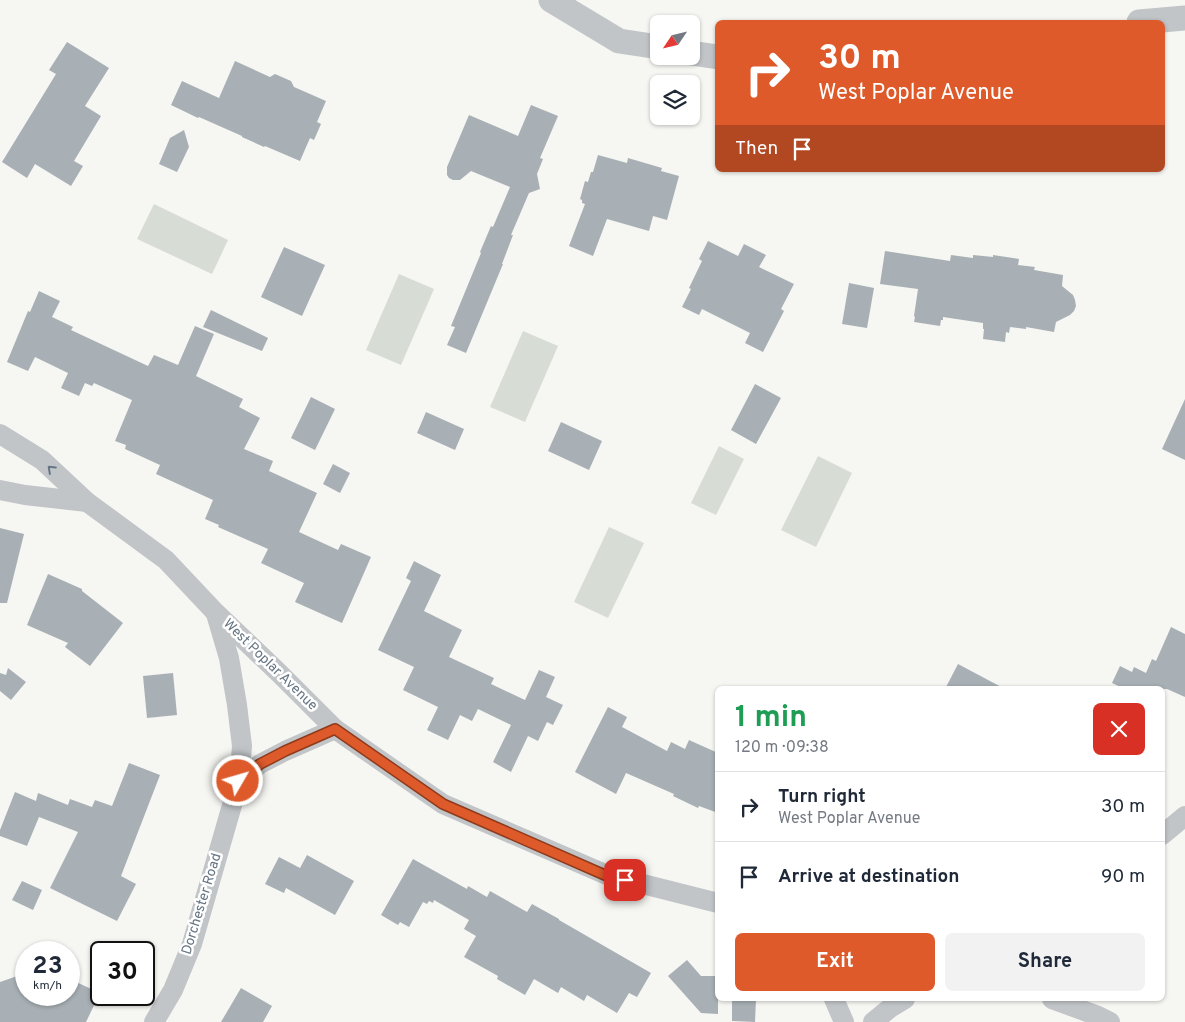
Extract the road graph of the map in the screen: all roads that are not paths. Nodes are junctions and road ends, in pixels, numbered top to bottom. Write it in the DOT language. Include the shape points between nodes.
graph roads {
  1 [pos="550,0"];
  2 [pos="1185,18"];
  3 [pos="1162,20"];
  4 [pos="650,46"];
  5 [pos="700,54"];
  6 [pos="715,57"];
  7 [pos="0,434"];
  8 [pos="0,490"];
  9 [pos="87,502"];
  10 [pos="216,612"];
  11 [pos="335,729"];
  12 [pos="238,781"];
  13 [pos="1185,816"];
  14 [pos="1165,833"];
  15 [pos="715,902"];
  16 [pos="835,1001"];
  17 [pos="902,1001"];
  18 [pos="1057,1001"];
  19 [pos="154,1022"];
  20 [pos="844,1022"];
  21 [pos="873,1022"];
  22 [pos="1110,1022"];
  1 -- 4 [label="street" via="619,41"];
  2 -- 3 [label="street"];
  5 -- 6 [label="street"];
  9 -- 7 [label="street, West Poplar Avenue, one-way" via="42,460"];
  8 -- 9 [label="street, West Poplar Avenue"];
  9 -- 10 [label="street, West Poplar Avenue" via="166,560"];
  10 -- 11 [label="street, West Poplar Avenue"];
  10 -- 12 [label="street, Dorchester Road" via="229,658 237,705 242,746"];
  11 -- 12 [label="street" via="260,764"];
  11 -- 15 [label="street, West Poplar Avenue" via="443,804 607,876"];
  12 -- 19 [label="street, Dorchester Road" via="192,944 173,990"];
  13 -- 14 [label="street"];
  16 -- 20 [label="street"];
  17 -- 21 [label="street"];
  18 -- 22 [label="street"];
}
